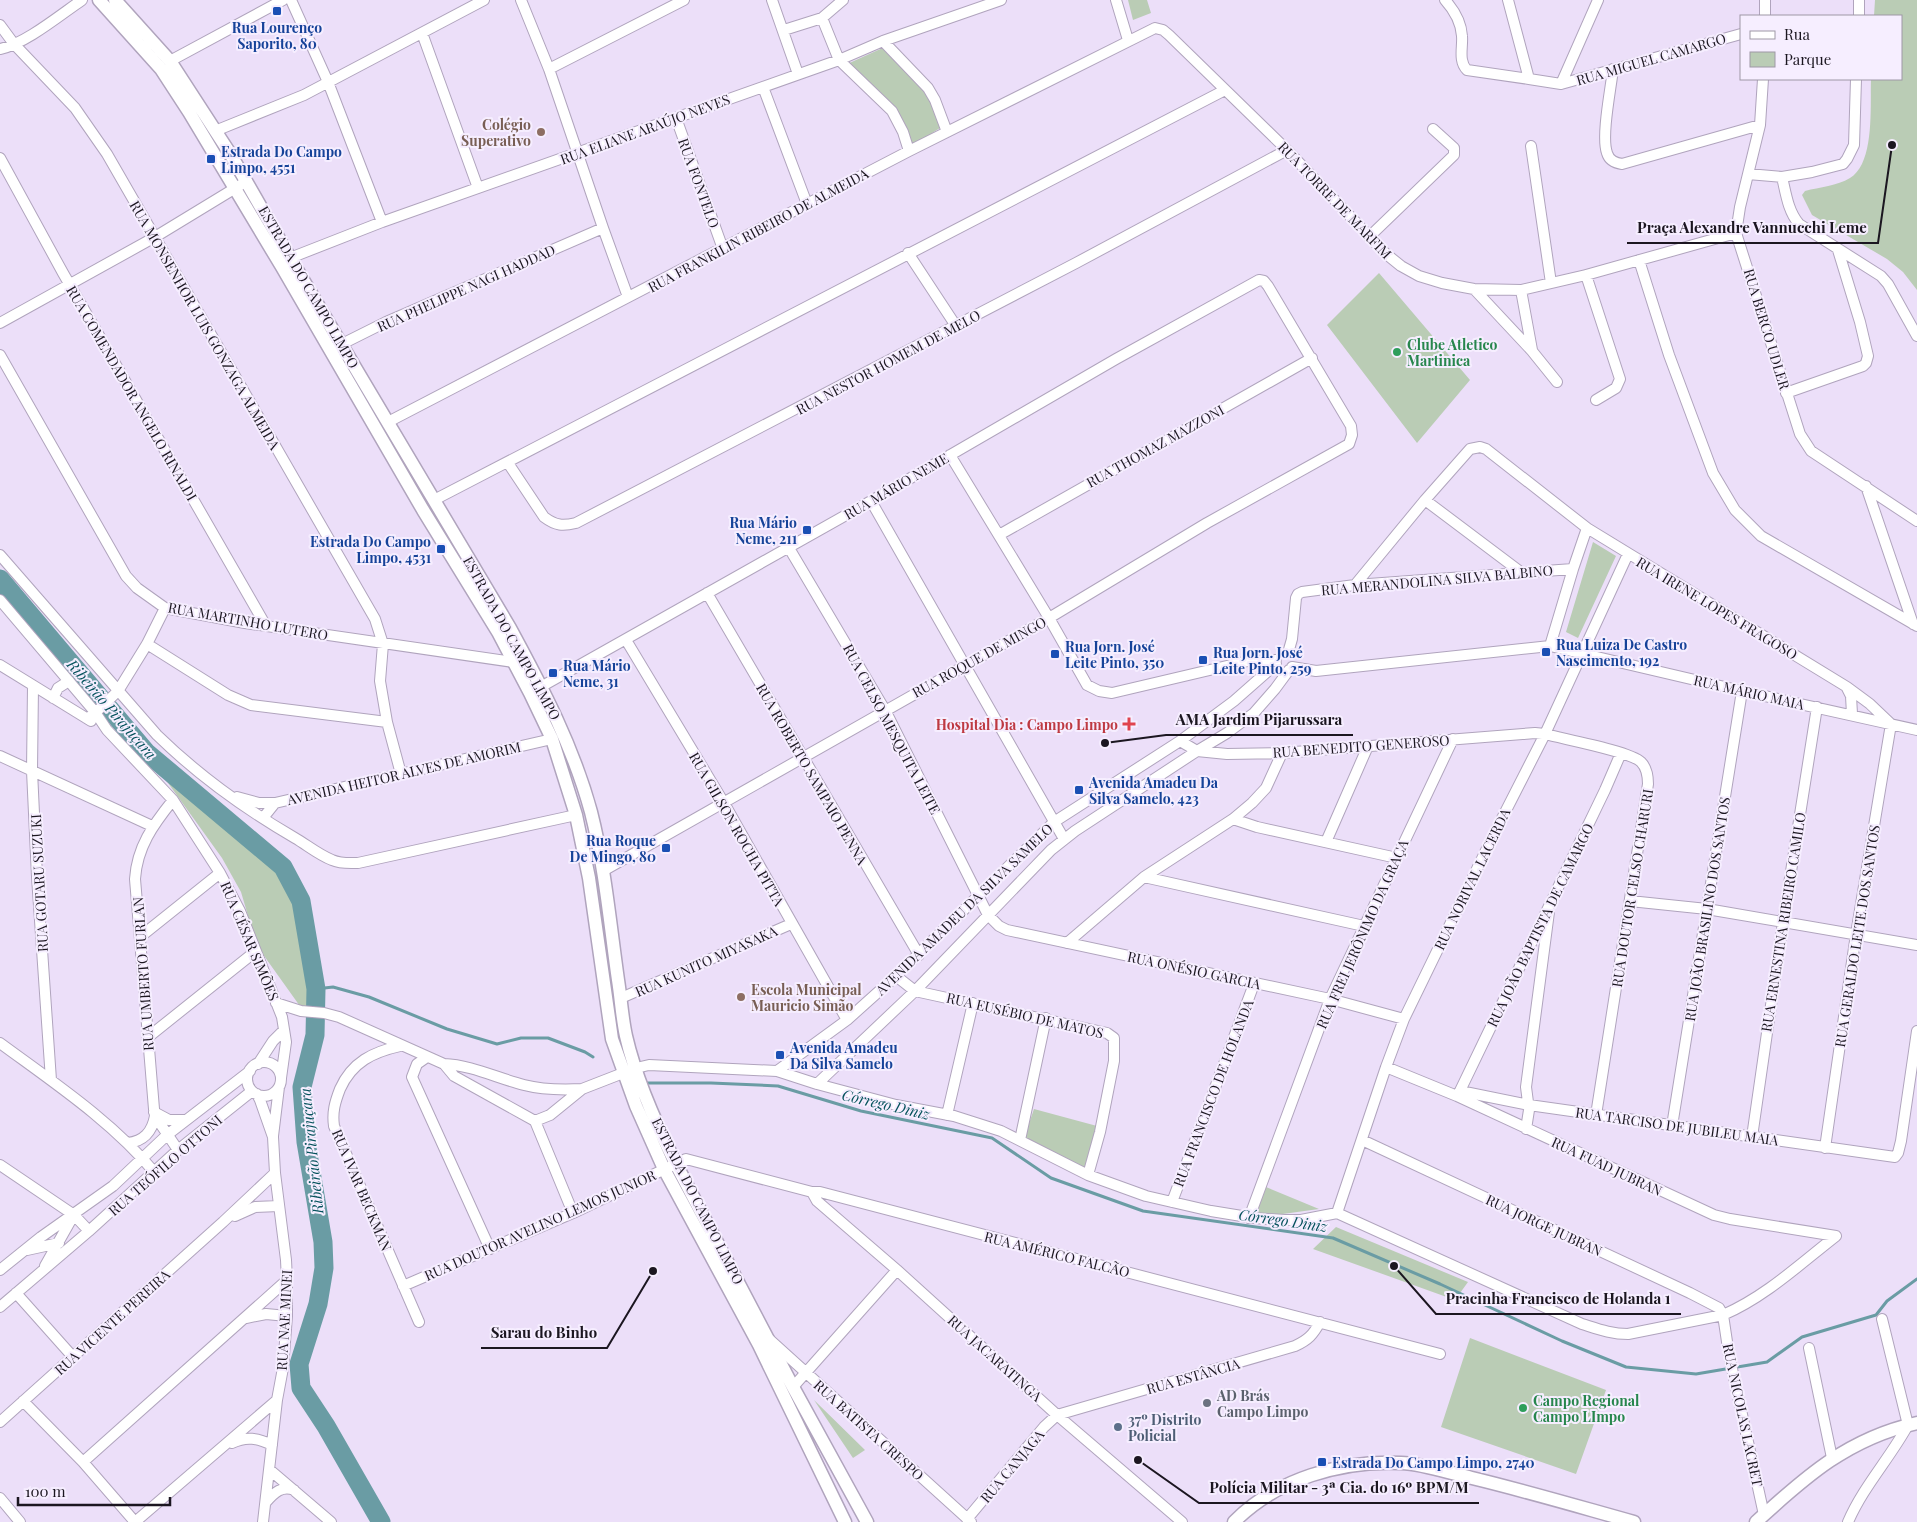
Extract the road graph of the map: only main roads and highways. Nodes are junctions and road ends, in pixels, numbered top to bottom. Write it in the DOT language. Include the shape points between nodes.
graph roads {
  1 [pos="100,0"];
  2 [pos="115,0"];
  3 [pos="630,1070"];
  4 [pos="670,1166"];
  5 [pos="1912,1424"];
  6 [pos="1760,1518"];
  7 [pos="845,1522"];
  8 [pos="868,1522"];
  9 [pos="1234,1522"];
  10 [pos="1634,1522"];
  1 -- 3 [label="main road, ESTRADA DO CAMPO LIMPO" via="161,69 189,112 498,632 530,693 552,738 576,815 589,878 612,1040"];
  2 -- 3 [label="main road, ESTRADA DO CAMPO LIMPO" via="170,61 247,181 542,686 565,736 591,812 603,871"];
  3 -- 4 [label="main road, ESTRADA DO CAMPO LIMPO" via="664,1138"];
  4 -- 7 [label="main road, ESTRADA DO CAMPO LIMPO"];
  4 -- 8 [label="main road, ESTRADA DO CAMPO LIMPO"];
  5 -- 6 [label="main road" via="1859,1442 1832,1458"];
  9 -- 10 [label="main road" via="1243,1512 1298,1480 1349,1465 1372,1462 1431,1468"];
}
